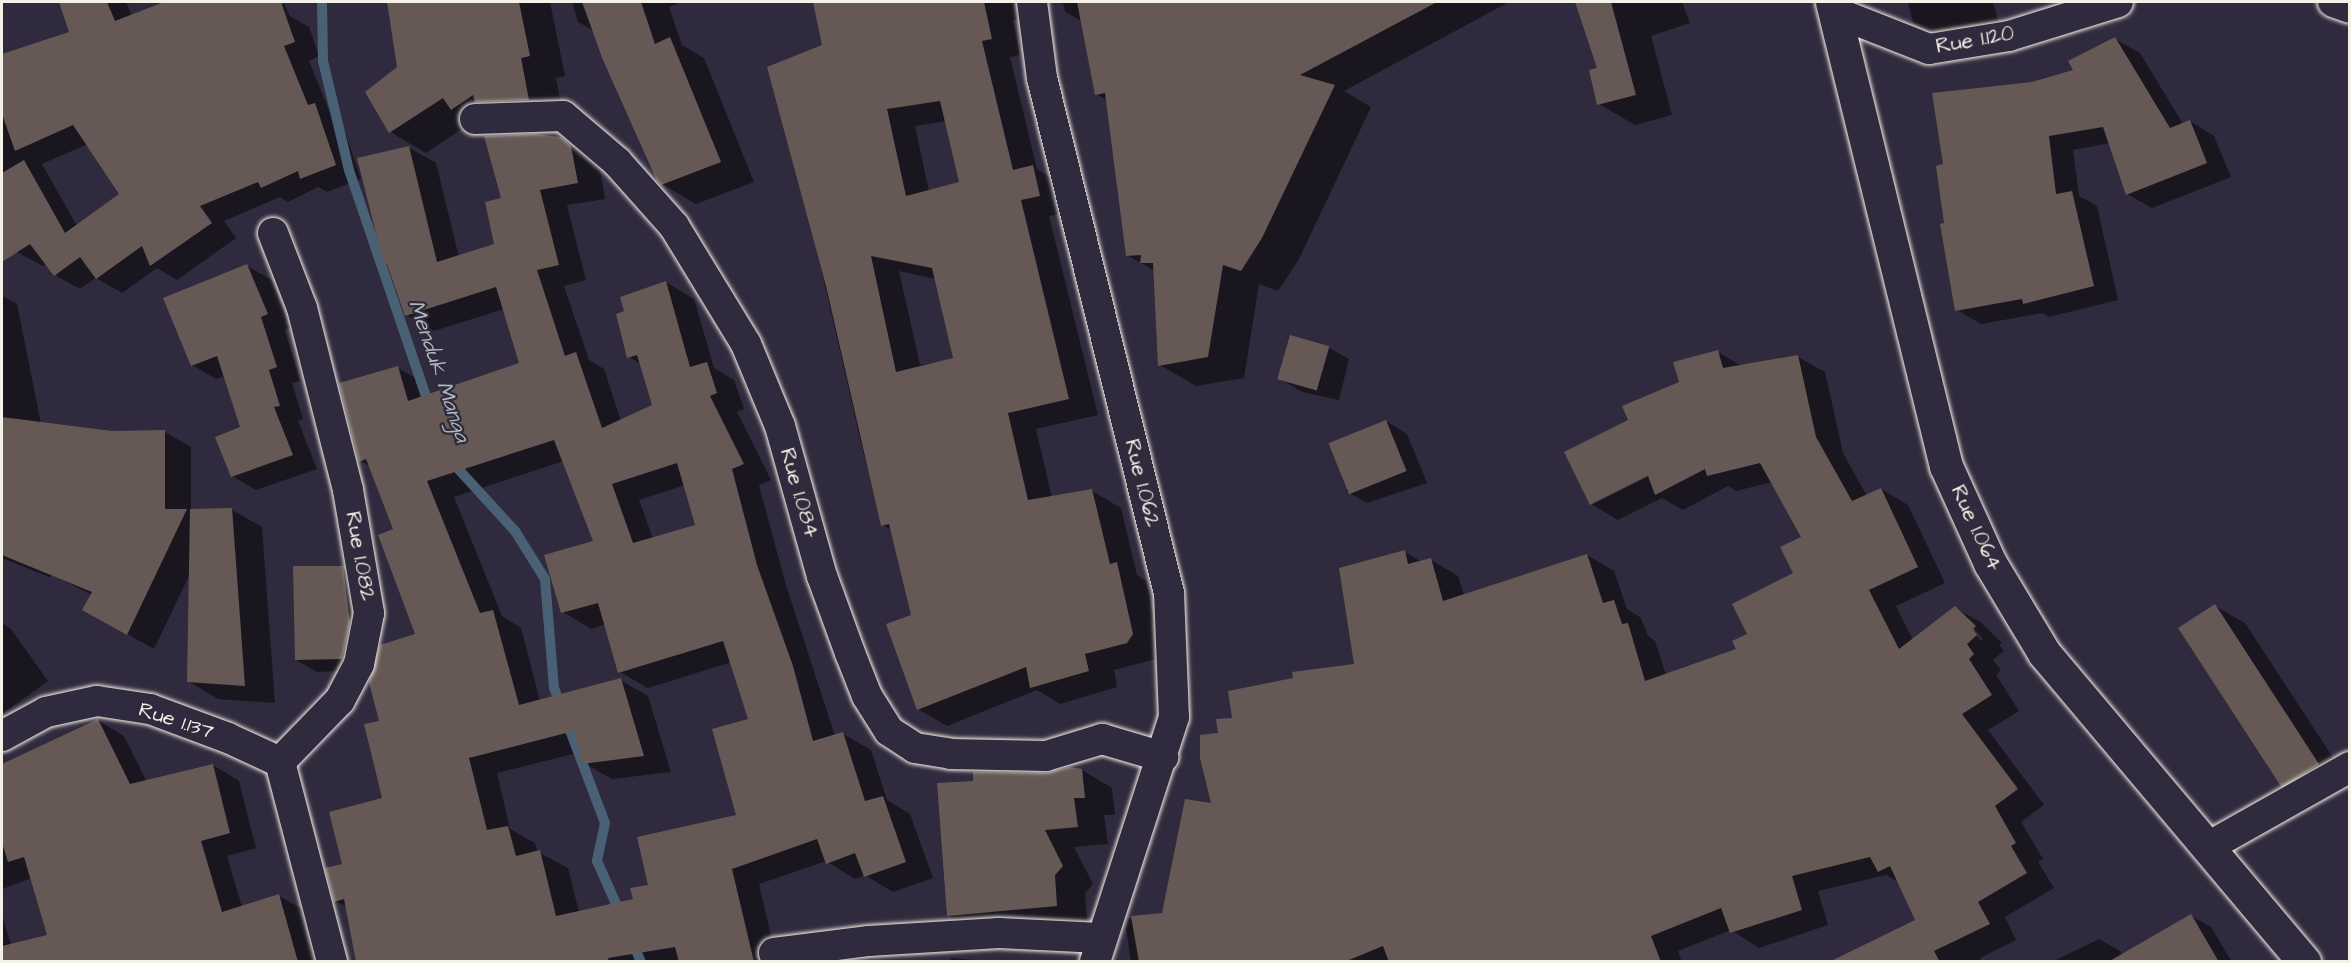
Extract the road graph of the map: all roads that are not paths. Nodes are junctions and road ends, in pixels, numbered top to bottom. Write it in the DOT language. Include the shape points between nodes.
graph roads {
  1 [pos="1032,2"];
  2 [pos="2118,2"];
  3 [pos="2333,2"];
  4 [pos="1834,7"];
  5 [pos="2349,8"];
  6 [pos="476,118"];
  7 [pos="273,233"];
  8 [pos="2,736"];
  9 [pos="1163,757"];
  10 [pos="280,762"];
  11 [pos="2349,767"];
  12 [pos="2208,847"];
  13 [pos="1097,950"];
  14 [pos="774,953"];
  15 [pos="332,962"];
  16 [pos="2304,962"];
  1 -- 9 [label="street, Rue 1.062" via="1042,78 1169,593 1174,717"];
  2 -- 4 [label="street, Rue 1.120" via="2009,36 1929,49"];
  3 -- 5 [label="street"];
  4 -- 12 [label="main road, Rue 1.064" via="1874,183 1951,477 1990,563 2044,653"];
  6 -- 9 [label="street, Rue 1.084" via="563,116 617,162 674,226 747,344 780,426 822,576 850,653 867,696 889,731 915,747 951,754 1046,756 1102,739"];
  7 -- 10 [label="street, Rue 1.082" via="302,308 345,479 369,613 359,664 340,700"];
  8 -- 10 [label="street, Rue 1.137" via="46,712 97,701 150,709"];
  9 -- 13 [label="street, Rue 1.062"];
  10 -- 15 [label="street"];
  11 -- 12 [label="street"];
  12 -- 16 [label="main road, Rue 1.064"];
  13 -- 14 [label="street" via="999,933 868,941"];
}
